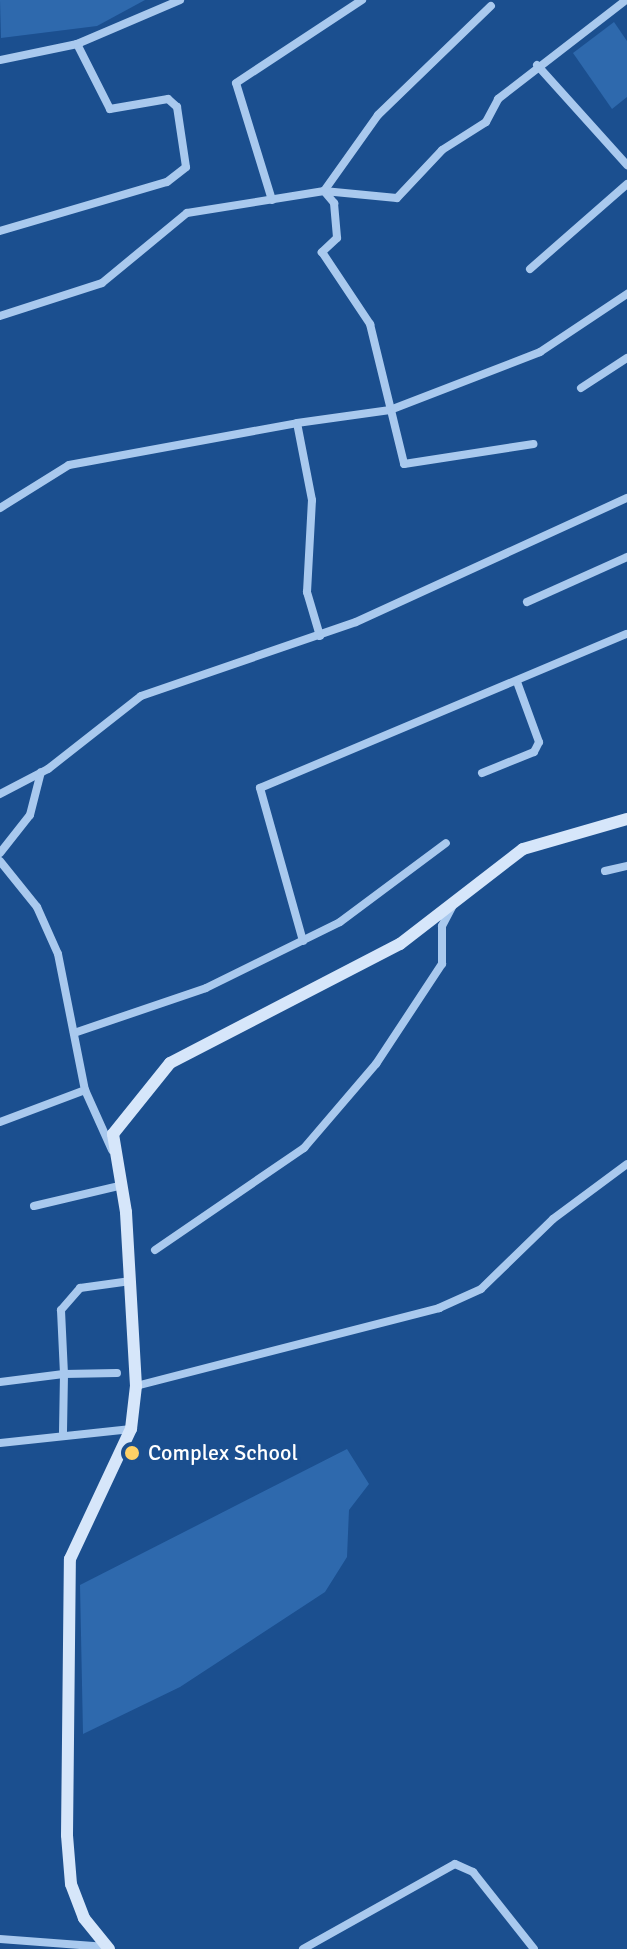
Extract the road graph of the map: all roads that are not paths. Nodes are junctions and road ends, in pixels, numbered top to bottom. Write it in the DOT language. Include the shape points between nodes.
graph roads {
  1 [pos="180,0"];
  2 [pos="362,0"];
  3 [pos="626,0"];
  4 [pos="491,6"];
  5 [pos="77,44"];
  6 [pos="0,60"];
  7 [pos="537,65"];
  8 [pos="627,165"];
  9 [pos="627,184"];
  10 [pos="324,191"];
  11 [pos="272,200"];
  12 [pos="0,231"];
  13 [pos="530,269"];
  14 [pos="627,294"];
  15 [pos="0,316"];
  16 [pos="627,358"];
  17 [pos="581,388"];
  18 [pos="390,410"];
  19 [pos="297,423"];
  20 [pos="533,444"];
  21 [pos="627,498"];
  22 [pos="0,508"];
  23 [pos="627,557"];
  24 [pos="527,602"];
  25 [pos="627,634"];
  26 [pos="320,636"];
  27 [pos="517,682"];
  28 [pos="41,772"];
  29 [pos="482,773"];
  30 [pos="0,794"];
  31 [pos="627,819"];
  32 [pos="446,843"];
  33 [pos="0,853"];
  34 [pos="0,861"];
  35 [pos="627,866"];
  36 [pos="605,871"];
  37 [pos="457,899"];
  38 [pos="303,941"];
  39 [pos="74,1033"];
  40 [pos="85,1090"];
  41 [pos="0,1122"];
  42 [pos="112,1151"];
  43 [pos="627,1164"];
  44 [pos="123,1185"];
  45 [pos="34,1206"];
  46 [pos="155,1250"];
  47 [pos="131,1281"];
  48 [pos="117,1373"];
  49 [pos="64,1374"];
  50 [pos="0,1382"];
  51 [pos="136,1386"];
  52 [pos="131,1429"];
  53 [pos="63,1432"];
  54 [pos="0,1443"];
  55 [pos="0,1939"];
  56 [pos="108,1948"];
  57 [pos="303,1949"];
  58 [pos="534,1949"];
  1 -- 5 [label="street"];
  2 -- 11 [label="street" via="236,83"];
  3 -- 7 [label="street"];
  4 -- 10 [label="street" via="378,115"];
  5 -- 6 [label="street"];
  5 -- 12 [label="street" via="110,109 168,99 177,107 186,167 167,182"];
  7 -- 8 [label="street"];
  7 -- 10 [label="street" via="498,99 486,122 442,150 397,198 374,202"];
  9 -- 13 [label="street"];
  10 -- 11 [label="street"];
  10 -- 18 [label="street" via="334,203 337,238 322,252 370,324"];
  11 -- 15 [label="street" via="187,213 102,283"];
  14 -- 18 [label="street" via="569,338"];
  16 -- 17 [label="street"];
  18 -- 19 [label="street"];
  18 -- 20 [label="street" via="404,464"];
  19 -- 22 [label="street" via="69,465"];
  19 -- 26 [label="street" via="312,500 307,592"];
  21 -- 26 [label="street"];
  23 -- 24 [label="street"];
  25 -- 27 [label="street"];
  26 -- 28 [label="street" via="141,696"];
  27 -- 29 [label="street" via="539,742 534,752"];
  27 -- 38 [label="street" via="260,788"];
  28 -- 30 [label="street"];
  28 -- 33 [label="street" via="30,815"];
  31 -- 37 [label="main road" via="549,836"];
  32 -- 38 [label="street"];
  34 -- 39 [label="street" via="50,933"];
  35 -- 36 [label="street"];
  37 -- 42 [label="main road" via="328,985 170,1063 113,1134"];
  37 -- 46 [label="street" via="442,926 442,964 376,1064 304,1148"];
  38 -- 39 [label="street" via="206,988"];
  39 -- 40 [label="street"];
  40 -- 41 [label="street"];
  40 -- 42 [label="street"];
  42 -- 44 [label="main road"];
  43 -- 51 [label="street" via="553,1219 481,1289 352,1336"];
  44 -- 45 [label="street"];
  44 -- 47 [label="main road"];
  47 -- 49 [label="street" via="80,1288 66,1297"];
  47 -- 51 [label="main road"];
  48 -- 49 [label="street"];
  49 -- 50 [label="street"];
  49 -- 53 [label="street"];
  51 -- 52 [label="main road"];
  52 -- 53 [label="street"];
  52 -- 56 [label="main road" via="70,1559 71,1884 84,1918"];
  53 -- 54 [label="street"];
  55 -- 56 [label="street"];
  57 -- 58 [label="street" via="455,1864 473,1872"];
}
